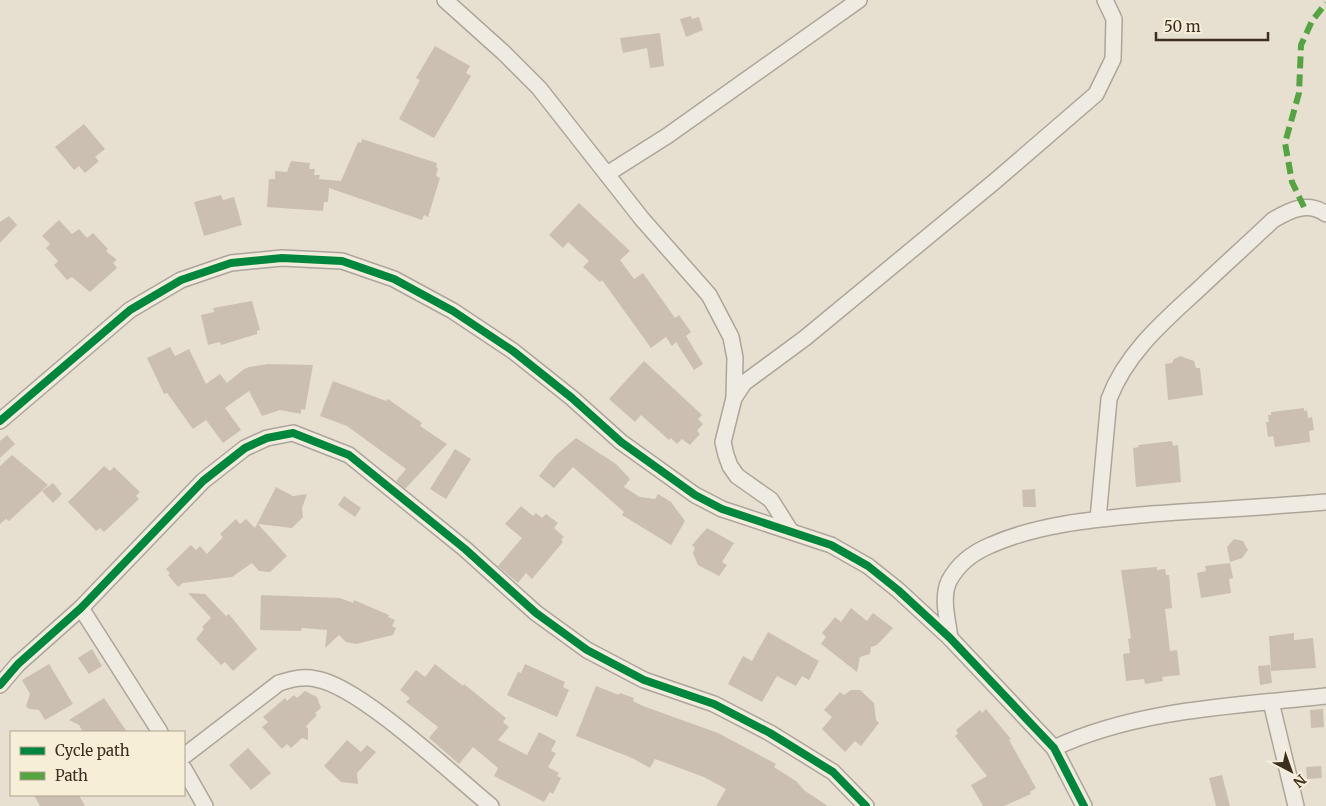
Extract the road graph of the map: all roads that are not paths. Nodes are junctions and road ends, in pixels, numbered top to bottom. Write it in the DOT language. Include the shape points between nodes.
graph roads {
  1 [pos="445,0"];
  2 [pos="859,0"];
  3 [pos="1105,0"];
  4 [pos="607,174"];
  5 [pos="1326,214"];
  6 [pos="734,398"];
  7 [pos="0,421"];
  8 [pos="1326,502"];
  9 [pos="1098,519"];
  10 [pos="790,530"];
  11 [pos="81,608"];
  12 [pos="950,638"];
  13 [pos="0,685"];
  14 [pos="1326,696"];
  15 [pos="1271,702"];
  16 [pos="159,731"];
  17 [pos="1054,748"];
  18 [pos="185,755"];
  19 [pos="185,772"];
  20 [pos="205,806"];
  21 [pos="490,806"];
  22 [pos="866,806"];
  23 [pos="1084,806"];
  24 [pos="1296,806"];
  1 -- 4 [label="street" via="539,88"];
  2 -- 4 [label="street" via="667,136"];
  3 -- 6 [label="street" via="1114,19 1113,58 1096,94 835,313 744,383"];
  4 -- 6 [label="street" via="642,220 709,295 724,321 732,337 735,358"];
  5 -- 9 [label="street" via="1318,208 1304,207 1291,209 1273,220 1157,328 1126,365 1109,399"];
  6 -- 10 [label="street" via="723,442 730,466 737,476 771,500"];
  7 -- 10 [label="street" via="130,310 181,280 231,263 282,258 342,261 394,279 453,311 512,351 621,442 695,495 722,509"];
  8 -- 9 [label="street"];
  9 -- 12 [label="street" via="1011,537 964,560 949,582 946,605"];
  10 -- 12 [label="street" via="831,544 868,566"];
  11 -- 13 [label="street" via="18,664"];
  11 -- 16 [label="street"];
  11 -- 22 [label="street" via="203,481 245,448 267,438 292,433 349,455 465,549 536,613 587,650 644,680 714,704 770,733 834,772"];
  12 -- 17 [label="street"];
  14 -- 15 [label="street"];
  15 -- 17 [label="street" via="1190,711 1116,725"];
  15 -- 24 [label="street"];
  17 -- 23 [label="street"];
  18 -- 21 [label="street" via="279,683 297,678 318,679 338,687 374,710"];
  19 -- 20 [label="street"];
}
